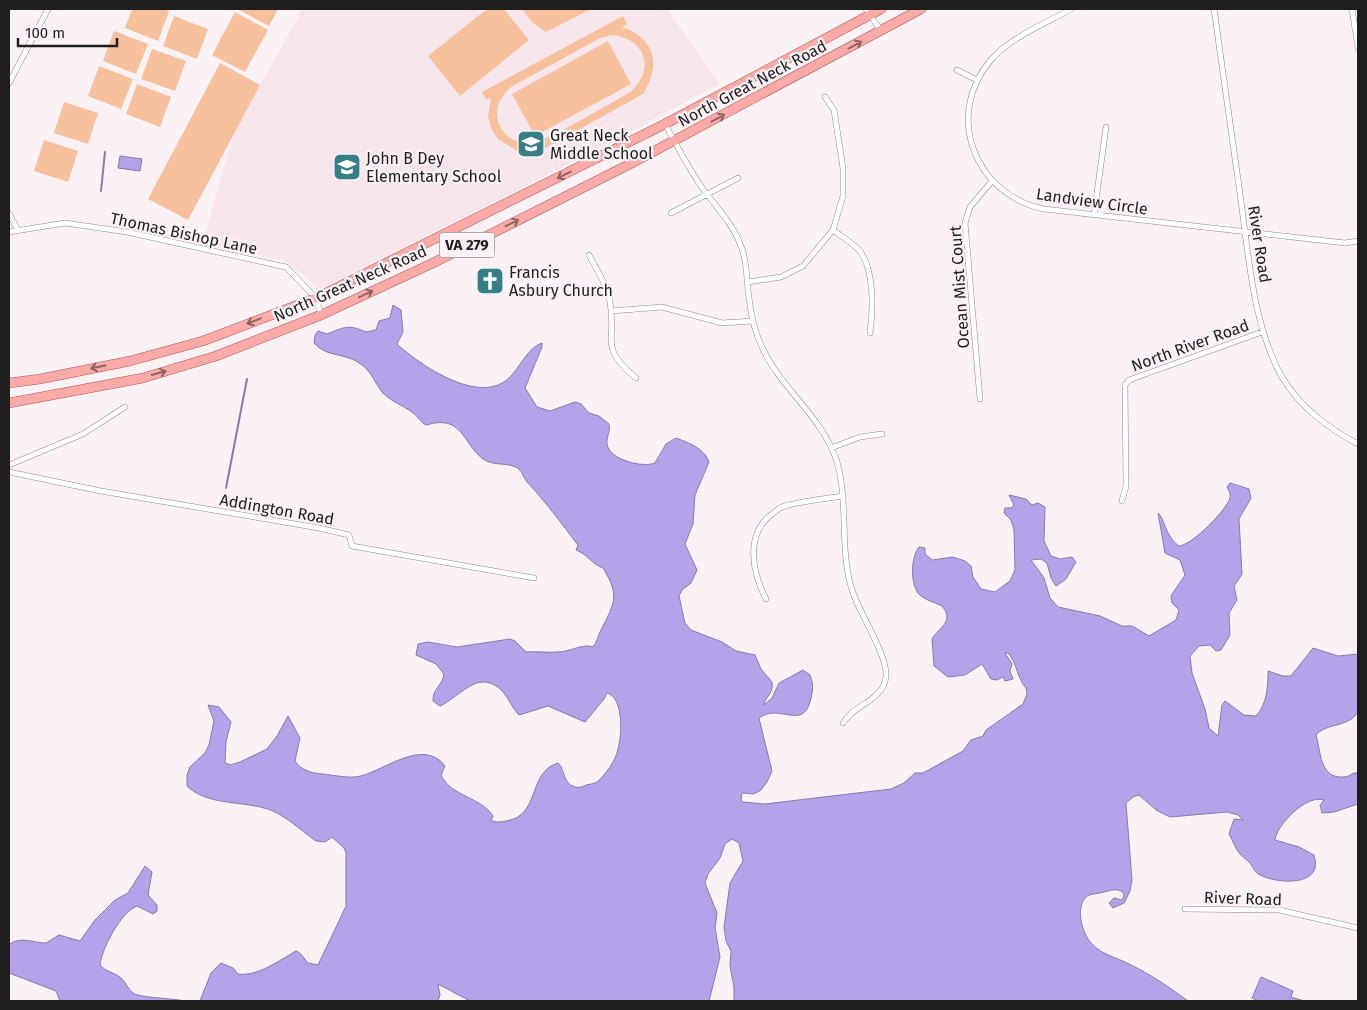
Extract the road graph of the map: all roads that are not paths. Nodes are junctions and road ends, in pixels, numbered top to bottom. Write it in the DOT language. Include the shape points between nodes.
graph roads {
  1 [pos="48,9"];
  2 [pos="881,9"];
  3 [pos="921,9"];
  4 [pos="1071,9"];
  5 [pos="1214,9"];
  6 [pos="1352,9"];
  7 [pos="868,12"];
  8 [pos="882,31"];
  9 [pos="1358,48"];
  10 [pos="957,70"];
  11 [pos="977,80"];
  12 [pos="9,83"];
  13 [pos="825,97"];
  14 [pos="665,124"];
  15 [pos="1106,127"];
  16 [pos="674,141"];
  17 [pos="738,178"];
  18 [pos="992,181"];
  19 [pos="707,194"];
  20 [pos="9,213"];
  21 [pos="671,213"];
  22 [pos="1094,215"];
  23 [pos="17,229"];
  24 [pos="833,230"];
  25 [pos="9,232"];
  26 [pos="1245,233"];
  27 [pos="1358,241"];
  28 [pos="589,255"];
  29 [pos="748,282"];
  30 [pos="316,298"];
  31 [pos="611,311"];
  32 [pos="322,315"];
  33 [pos="753,322"];
  34 [pos="1262,332"];
  35 [pos="870,334"];
  36 [pos="636,378"];
  37 [pos="9,382"];
  38 [pos="980,399"];
  39 [pos="9,403"];
  40 [pos="125,408"];
  41 [pos="882,434"];
  42 [pos="1358,444"];
  43 [pos="831,448"];
  44 [pos="9,465"];
  45 [pos="9,472"];
  46 [pos="843,496"];
  47 [pos="1122,500"];
  48 [pos="534,578"];
  49 [pos="766,599"];
  50 [pos="843,723"];
  51 [pos="1185,909"];
  52 [pos="1358,928"];
  1 -- 12 [label="street"];
  2 -- 7 [label="main road, North Great Neck Road / VA 279"];
  3 -- 8 [label="main road, North Great Neck Road / VA 279"];
  4 -- 11 [label="street, Landview Circle" via="999,52"];
  5 -- 26 [label="street, River Road"];
  6 -- 9 [label="street"];
  7 -- 8 [label="street"];
  7 -- 14 [label="main road, North Great Neck Road / VA 279"];
  16 -- 8 [label="main road, North Great Neck Road / VA 279, one-way"];
  10 -- 11 [label="street"];
  11 -- 18 [label="street, Landview Circle" via="968,110 970,136 979,163"];
  13 -- 24 [label="street" via="834,110 843,168 843,196"];
  14 -- 16 [label="street"];
  14 -- 30 [label="main road, North Great Neck Road / VA 279, one-way"];
  15 -- 22 [label="street"];
  16 -- 19 [label="street"];
  32 -- 16 [label="main road, North Great Neck Road / VA 279, one-way" via="431,264"];
  17 -- 19 [label="street"];
  18 -- 22 [label="street, Landview Circle" via="1012,198 1033,207"];
  18 -- 38 [label="street, Ocean Mist Court" via="970,207 965,223"];
  19 -- 21 [label="street"];
  19 -- 29 [label="street" via="736,234 745,256"];
  20 -- 23 [label="street"];
  22 -- 26 [label="street, Landview Circle"];
  23 -- 25 [label="street, Thomas Bishop Lane"];
  23 -- 30 [label="street, Thomas Bishop Lane" via="65,223 127,232 286,267"];
  24 -- 29 [label="street" via="803,266 781,277"];
  24 -- 35 [label="street" via="859,250 867,266 873,308"];
  26 -- 27 [label="street, Landview Circle" via="1344,243"];
  26 -- 34 [label="street, River Road"];
  28 -- 31 [label="street" via="605,285"];
  29 -- 33 [label="street"];
  30 -- 32 [label="street, Thomas Bishop Lane"];
  30 -- 37 [label="main road, North Great Neck Road / VA 279, one-way" via="203,340 148,356 40,379"];
  31 -- 33 [label="street" via="662,307 722,323"];
  31 -- 36 [label="street" via="612,352 619,364"];
  39 -- 32 [label="main road, North Great Neck Road / VA 279, one-way" via="143,378 216,356"];
  33 -- 43 [label="street" via="770,362 811,414"];
  34 -- 42 [label="street, River Road" via="1283,378 1310,412"];
  34 -- 47 [label="street, North River Road" via="1129,380 1125,385 1126,486"];
  40 -- 44 [label="street" via="83,434"];
  41 -- 43 [label="street" via="860,437"];
  43 -- 46 [label="street"];
  45 -- 48 [label="street, Addington Road" via="319,528 349,535 352,546"];
  46 -- 49 [label="street" via="783,506 761,522 754,539 754,558 756,581"];
  46 -- 50 [label="street" via="843,548 847,574 884,662 886,675 880,692 854,710"];
  51 -- 52 [label="street, River Road" via="1280,910"];
}
